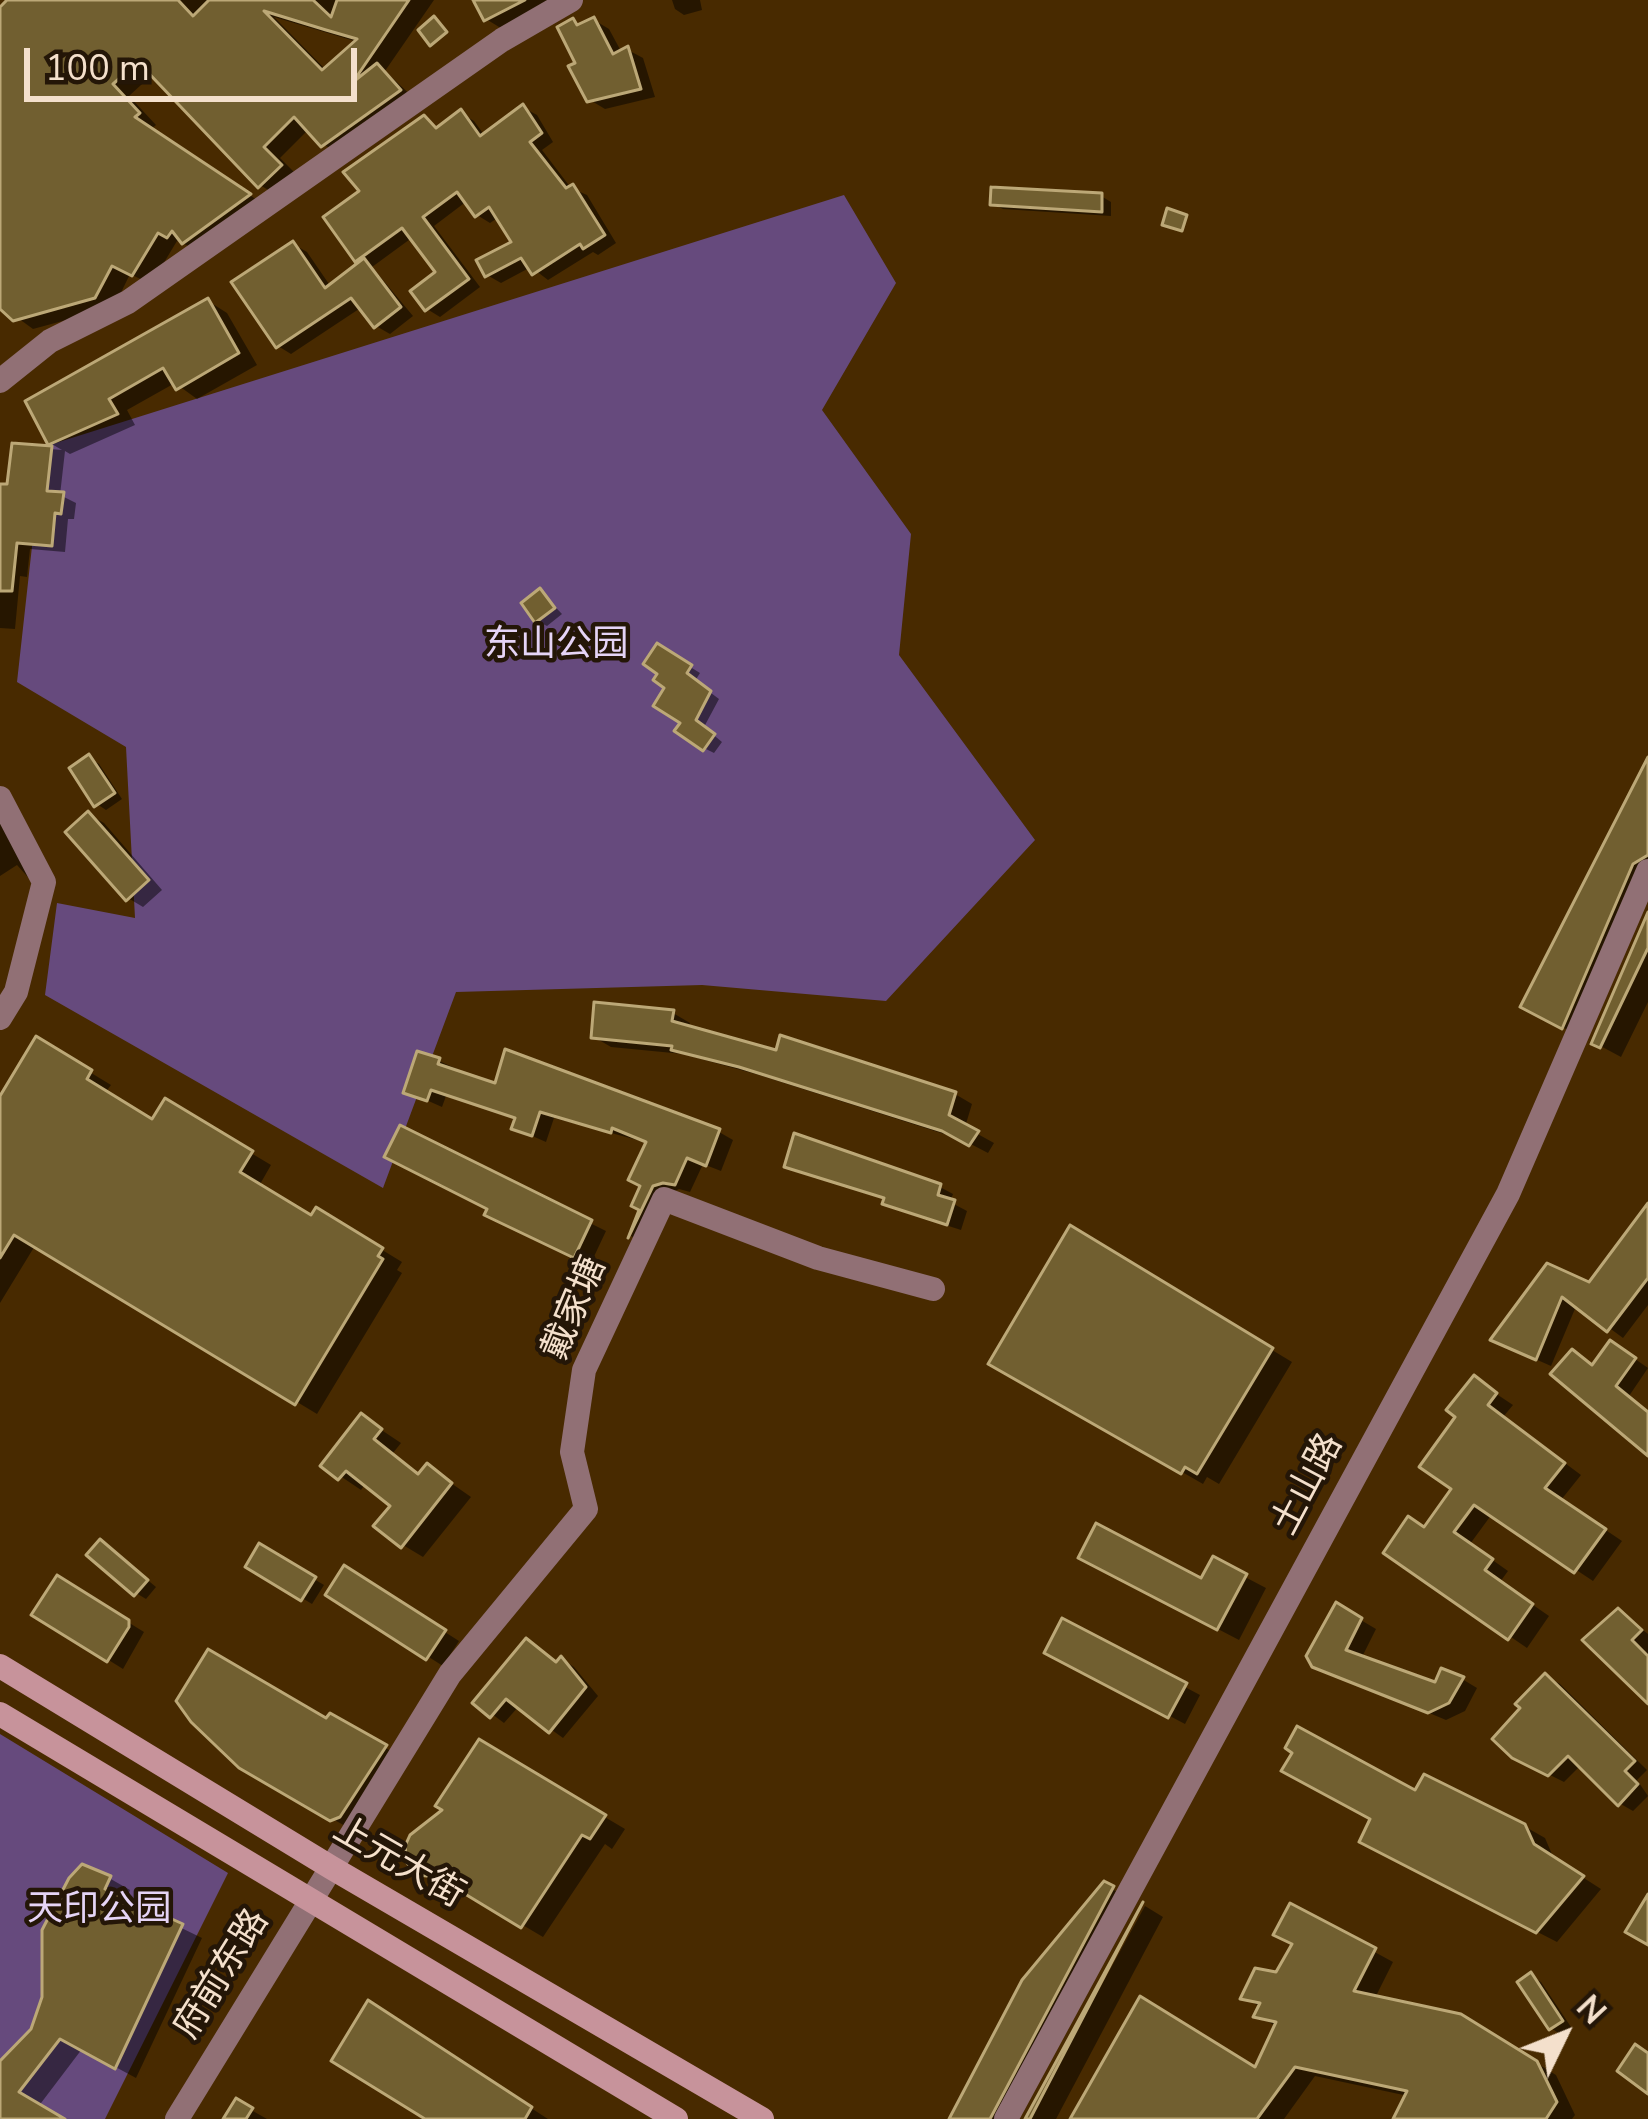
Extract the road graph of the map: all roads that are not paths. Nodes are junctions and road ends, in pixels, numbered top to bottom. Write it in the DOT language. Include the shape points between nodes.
graph roads {
  1 [pos="571,0"];
  2 [pos="0,381"];
  3 [pos="0,798"];
  4 [pos="1648,872"];
  5 [pos="0,1018"];
  6 [pos="933,1288"];
  7 [pos="0,1666"];
  8 [pos="0,1714"];
  9 [pos="332,1868"];
  10 [pos="310,1903"];
  11 [pos="177,2119"];
  12 [pos="676,2119"];
  13 [pos="763,2119"];
  14 [pos="1006,2119"];
  1 -- 2 [label="street"];
  3 -- 5 [label="street" via="44,882 16,992"];
  4 -- 14 [label="street, 土山路" via="1508,1194"];
  6 -- 9 [label="street, 戴家塘" via="818,1258 664,1199 584,1370 572,1452 586,1509 450,1674"];
  7 -- 9 [label="main road, 上元大街"];
  8 -- 10 [label="main road"];
  9 -- 10 [label="street, 府前东路"];
  9 -- 13 [label="main road, 上元大街"];
  10 -- 11 [label="street, 府前东路"];
  10 -- 12 [label="main road"];
}
